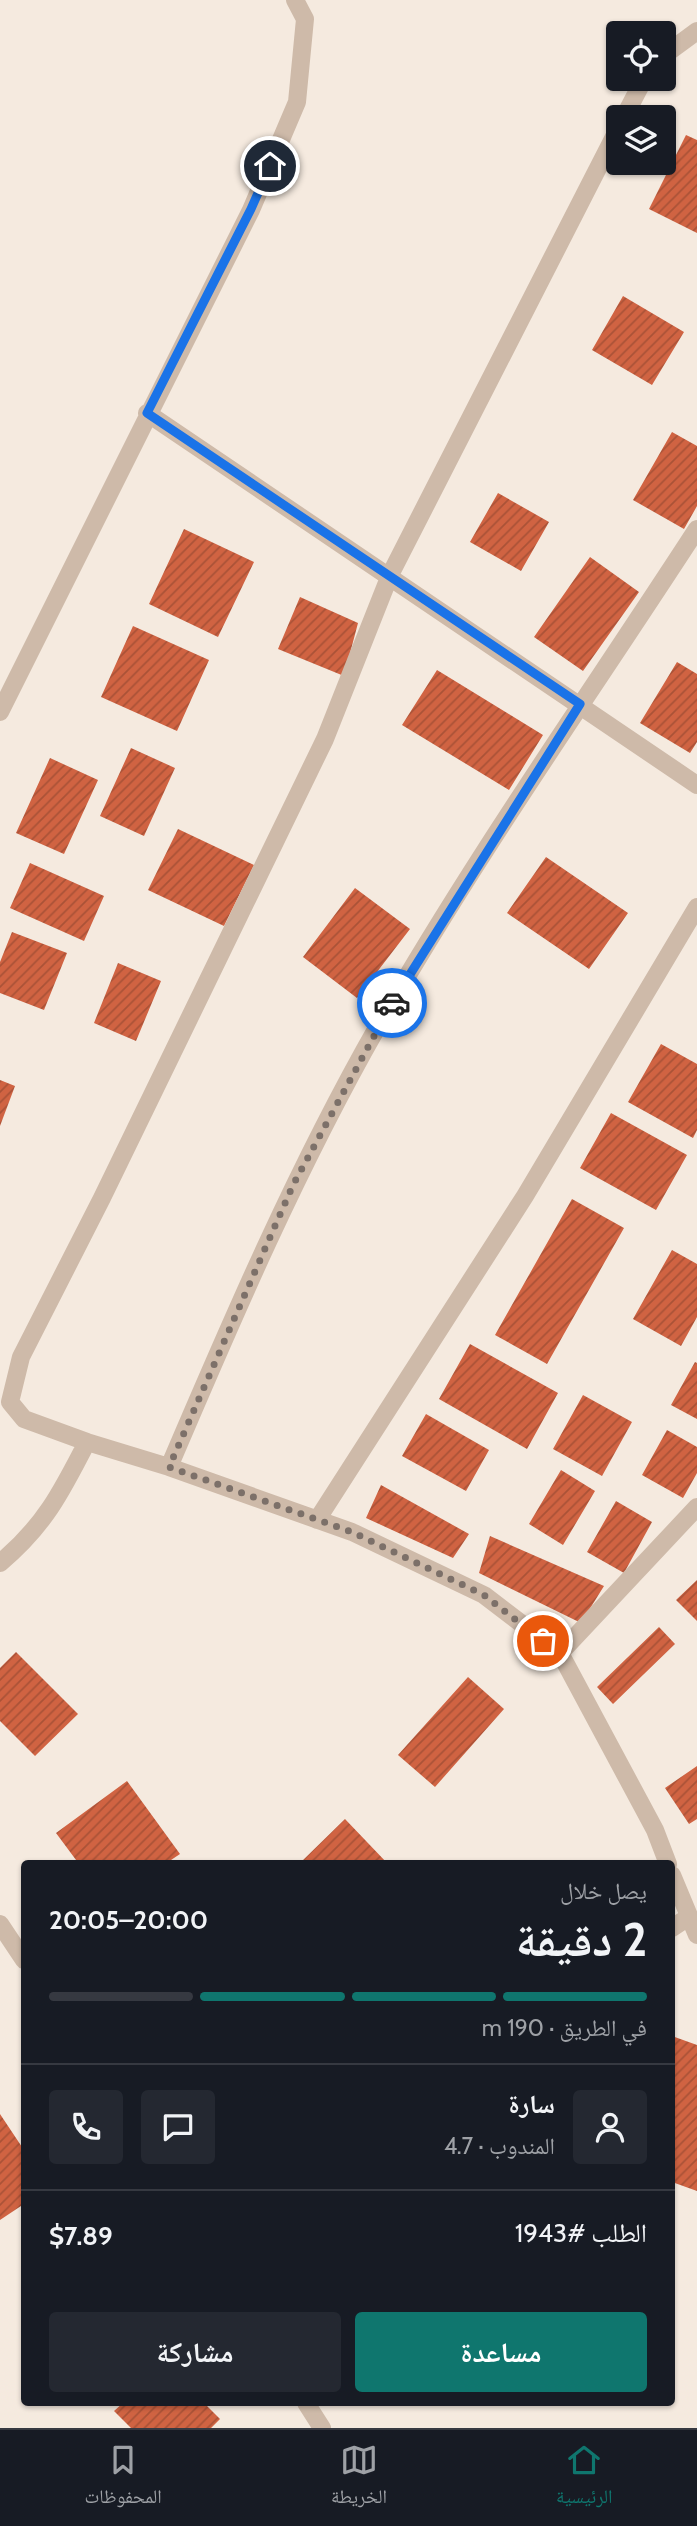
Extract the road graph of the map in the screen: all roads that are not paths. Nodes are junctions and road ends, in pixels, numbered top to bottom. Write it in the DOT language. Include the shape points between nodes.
graph roads {
  1 [pos="295,0"];
  2 [pos="697,31"];
  3 [pos="676,46"];
  4 [pos="606,153"];
  5 [pos="147,413"];
  6 [pos="697,528"];
  7 [pos="390,575"];
  8 [pos="580,704"];
  9 [pos="0,712"];
  10 [pos="697,785"];
  11 [pos="697,907"];
  12 [pos="86,1442"];
  13 [pos="169,1467"];
  14 [pos="697,1507"];
  15 [pos="317,1520"];
  16 [pos="0,1563"];
  17 [pos="560,1653"];
  18 [pos="667,1860"];
  19 [pos="675,1884"];
  20 [pos="687,1918"];
  21 [pos="0,1924"];
  22 [pos="675,1926"];
  23 [pos="697,1935"];
  24 [pos="21,1955"];
  25 [pos="308,2406"];
  26 [pos="322,2428"];
  1 -- 5 [label="street" via="306,19 297,102 251,209"];
  2 -- 3 [label="street"];
  4 -- 7 [label="street"];
  5 -- 7 [label="street"];
  5 -- 9 [label="street"];
  6 -- 8 [label="street"];
  7 -- 8 [label="street"];
  7 -- 12 [label="street" via="313,764 21,1357 10,1402 24,1419"];
  8 -- 10 [label="street"];
  8 -- 13 [label="street" via="429,940 351,1076 293,1185"];
  11 -- 15 [label="street" via="525,1196"];
  12 -- 13 [label="street"];
  12 -- 16 [label="street" via="60,1495 35,1532"];
  13 -- 15 [label="street"];
  14 -- 17 [label="street"];
  15 -- 17 [label="street" via="484,1595"];
  17 -- 18 [label="street" via="656,1830"];
  19 -- 20 [label="street"];
  20 -- 22 [label="street"];
  20 -- 23 [label="street"];
  21 -- 24 [label="street"];
  25 -- 26 [label="street"];
}
